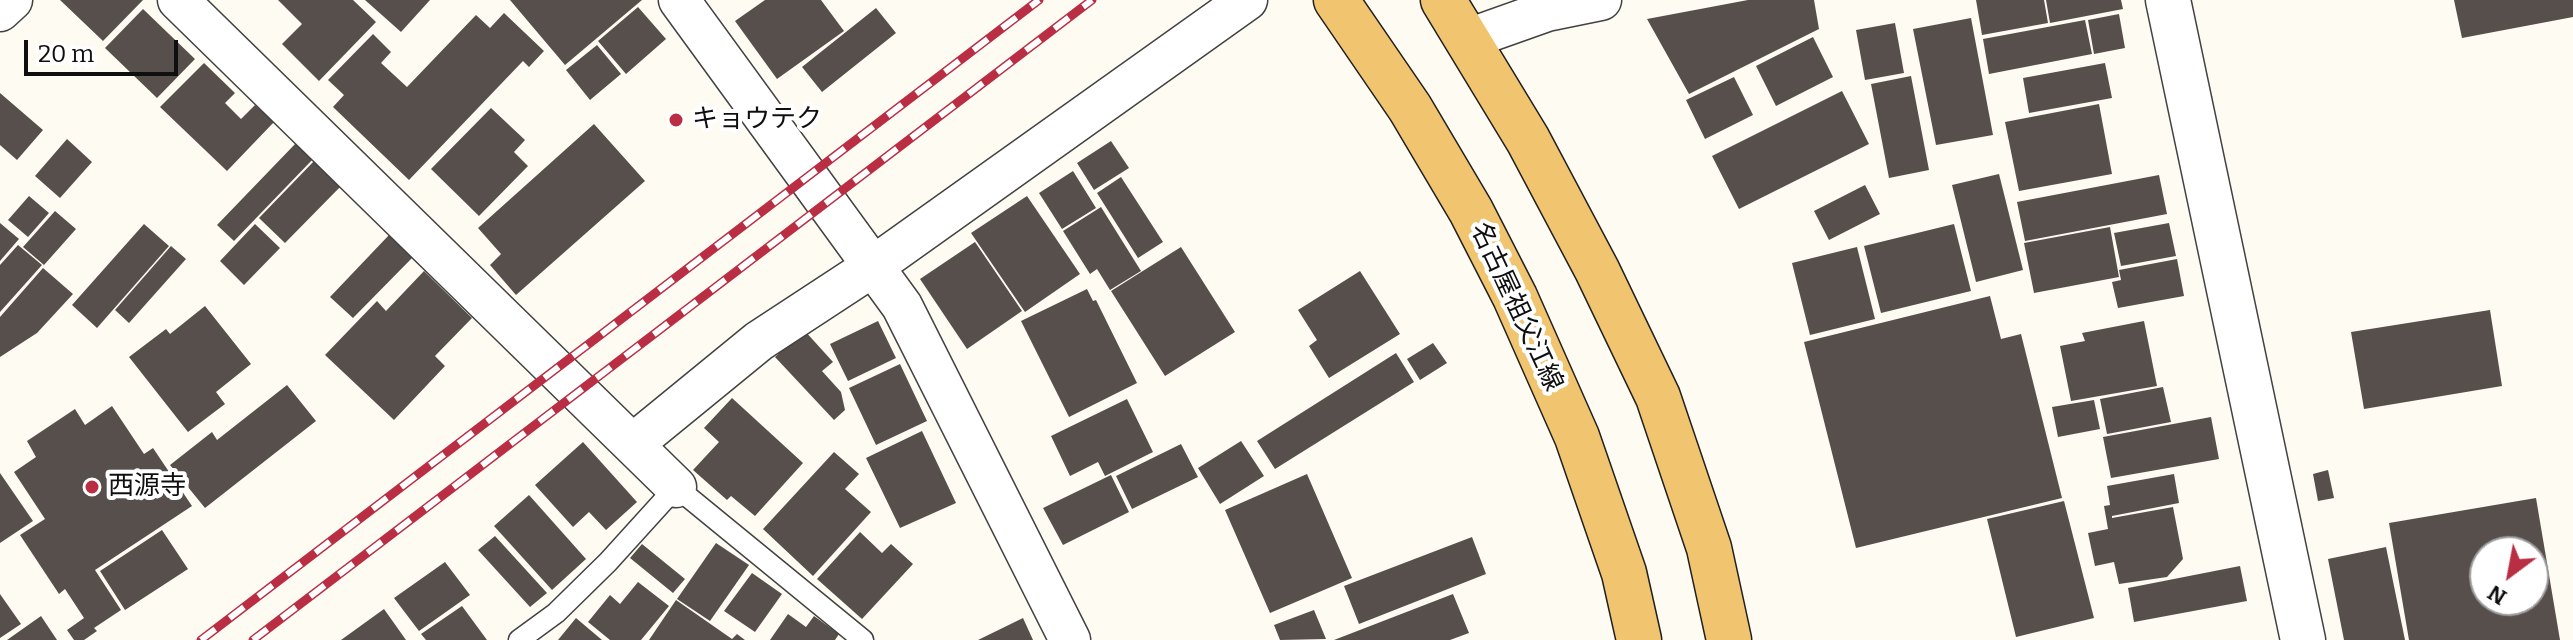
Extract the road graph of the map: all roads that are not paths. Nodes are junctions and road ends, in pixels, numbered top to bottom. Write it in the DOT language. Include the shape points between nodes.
graph roads {
  1 [pos="12,0"];
  2 [pos="178,0"];
  3 [pos="679,0"];
  4 [pos="1247,0"];
  5 [pos="1336,0"];
  6 [pos="1443,0"];
  7 [pos="1601,0"];
  8 [pos="2168,0"];
  9 [pos="0,11"];
  10 [pos="1468,39"];
  11 [pos="875,265"];
  12 [pos="633,444"];
  13 [pos="676,487"];
  14 [pos="519,640"];
  15 [pos="863,640"];
  16 [pos="1070,640"];
  17 [pos="1639,640"];
  18 [pos="1729,640"];
  19 [pos="2303,640"];
  1 -- 9 [label="street"];
  2 -- 12 [label="street"];
  3 -- 11 [label="street"];
  4 -- 11 [label="street"];
  5 -- 17 [label="main road, 名古屋祖父江線" via="1410,108 1515,297 1577,437 1624,573"];
  6 -- 10 [label="main road"];
  7 -- 10 [label="street" via="1547,11"];
  8 -- 19 [label="street"];
  10 -- 18 [label="main road" via="1597,270 1658,397 1709,548"];
  11 -- 12 [label="street" via="759,341"];
  11 -- 16 [label="street" via="902,306"];
  12 -- 13 [label="street"];
  13 -- 14 [label="lane" via="556,613"];
  13 -- 15 [label="lane"];
}
